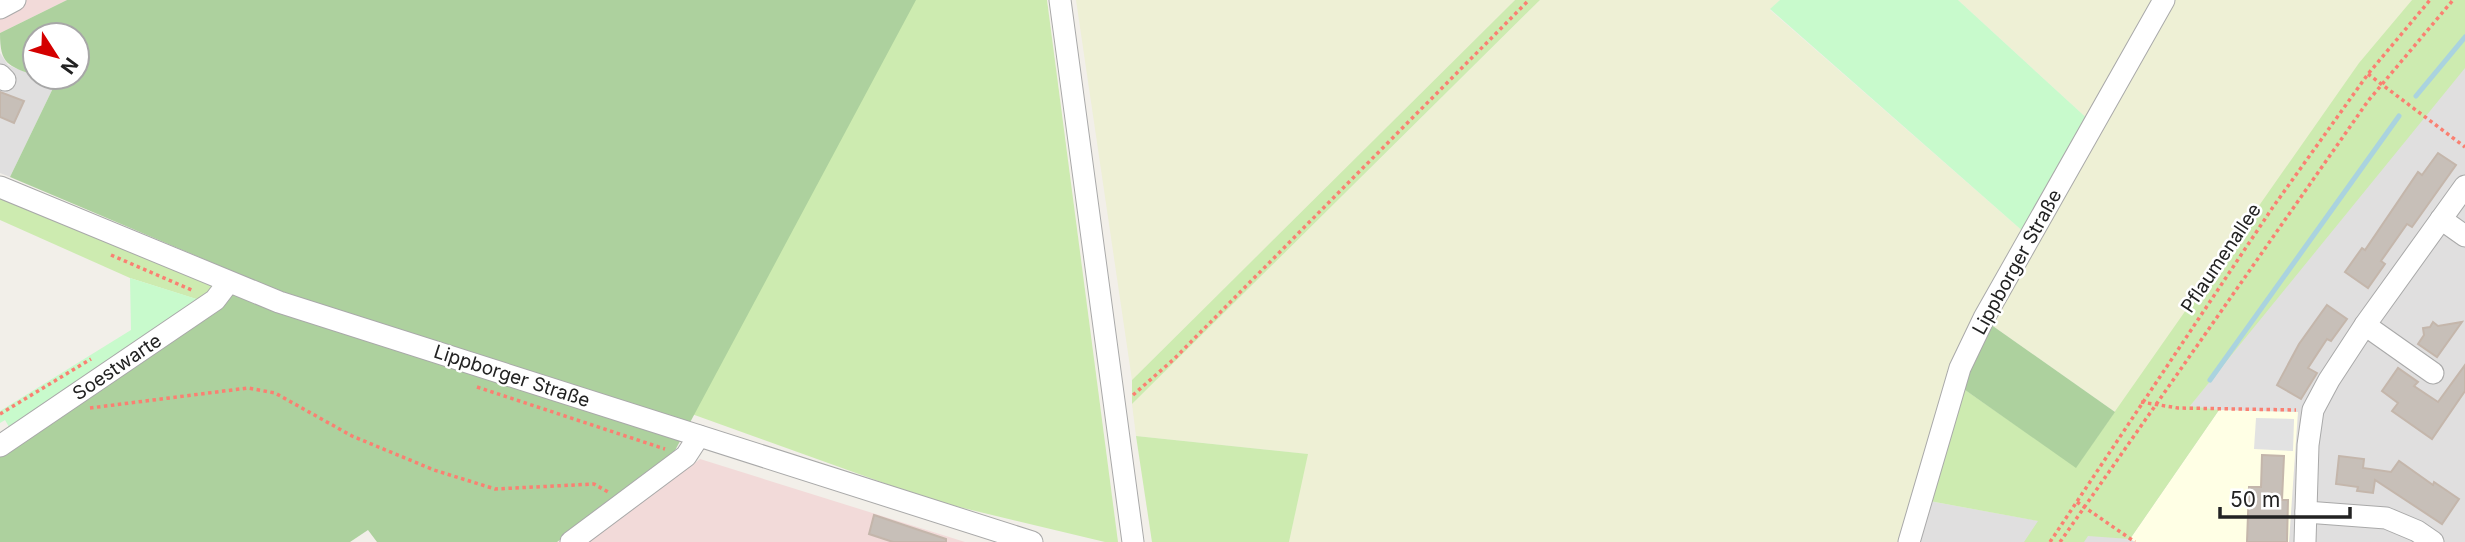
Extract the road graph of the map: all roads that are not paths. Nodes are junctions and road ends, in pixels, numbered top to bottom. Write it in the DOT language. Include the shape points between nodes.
graph roads {
  1 [pos="15,0"];
  2 [pos="1060,0"];
  3 [pos="2164,0"];
  4 [pos="0,8"];
  5 [pos="2465,186"];
  6 [pos="0,187"];
  7 [pos="2441,219"];
  8 [pos="2465,236"];
  9 [pos="228,283"];
  10 [pos="2365,325"];
  11 [pos="2433,373"];
  12 [pos="699,436"];
  13 [pos="0,446"];
  14 [pos="2306,512"];
  15 [pos="571,542"];
  16 [pos="1032,542"];
  17 [pos="1133,542"];
  18 [pos="1909,542"];
  19 [pos="2305,542"];
  20 [pos="2433,542"];
  1 -- 4 [label="street"];
  2 -- 17 [label="street"];
  3 -- 18 [label="street, Lippborger Straße" via="1960,368"];
  5 -- 7 [label="street"];
  6 -- 9 [label="street, Lippborger Straße"];
  7 -- 8 [label="street"];
  7 -- 10 [label="street"];
  9 -- 12 [label="street, Lippborger Straße"];
  9 -- 13 [label="street, Soestwarte" via="215,300"];
  10 -- 11 [label="street"];
  10 -- 14 [label="street" via="2313,410"];
  12 -- 15 [label="street" via="686,456"];
  12 -- 16 [label="street, Lippborger Straße"];
  14 -- 19 [label="street"];
  14 -- 20 [label="street" via="2386,518"];
}
